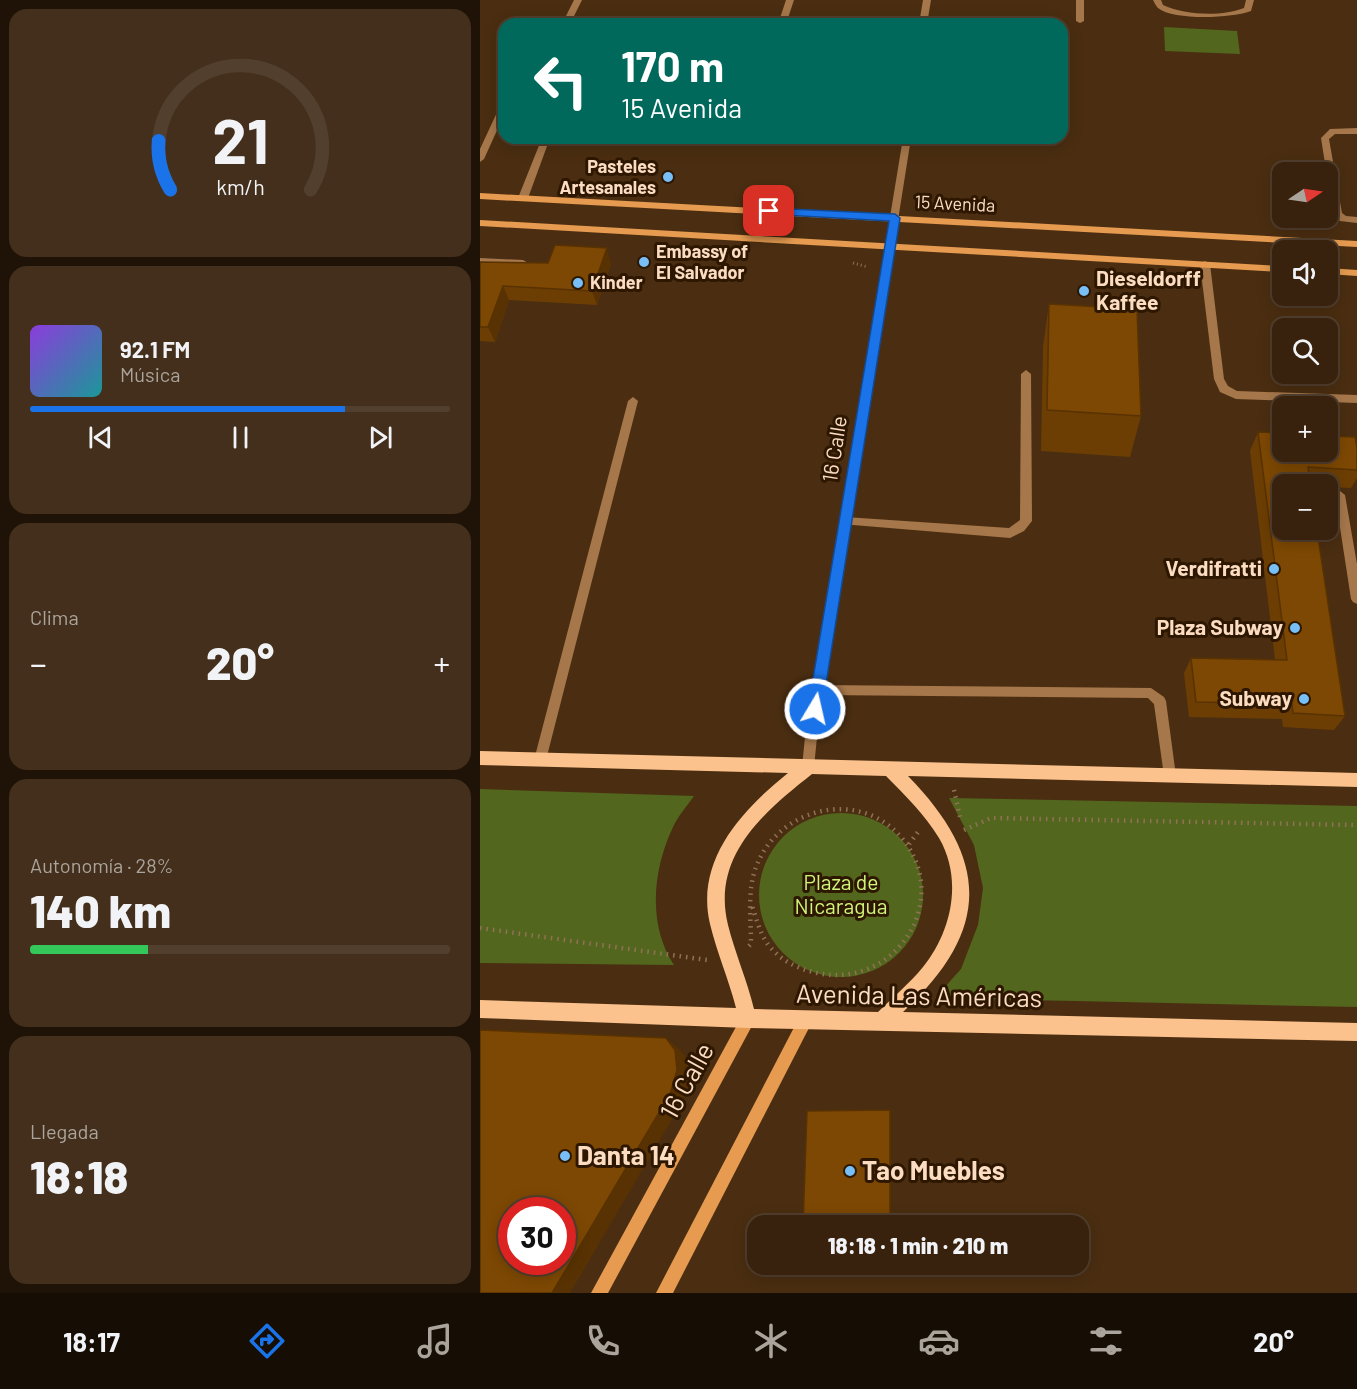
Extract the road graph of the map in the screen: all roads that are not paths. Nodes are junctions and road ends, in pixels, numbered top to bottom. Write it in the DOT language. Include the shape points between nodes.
graph roads {
  1 [pos="578,0"];
  2 [pos="790,0"];
  3 [pos="927,0"];
  4 [pos="1080,0"];
  5 [pos="1157,0"];
  6 [pos="1250,0"];
  7 [pos="569,18"];
  8 [pos="784,18"];
  9 [pos="924,18"];
  10 [pos="1080,21"];
  11 [pos="498,119"];
  12 [pos="1357,131"];
  13 [pos="544,144"];
  14 [pos="906,144"];
  15 [pos="480,159"];
  16 [pos="480,196"];
  17 [pos="523,198"];
  18 [pos="895,218"];
  19 [pos="1357,220"];
  20 [pos="480,223"];
  21 [pos="1357,244"];
  22 [pos="889,245"];
  23 [pos="480,261"];
  24 [pos="523,263"];
  25 [pos="1205,264"];
  26 [pos="1272,268"];
  27 [pos="1338,273"];
  28 [pos="1357,274"];
  29 [pos="1026,374"];
  30 [pos="1357,399"];
  31 [pos="633,401"];
  32 [pos="1340,495"];
  33 [pos="845,521"];
  34 [pos="1357,599"];
  35 [pos="818,690"];
  36 [pos="480,758"];
  37 [pos="540,760"];
  38 [pos="808,767"];
  39 [pos="891,770"];
  40 [pos="1170,776"];
  41 [pos="1357,780"];
  42 [pos="480,1009"];
  43 [pos="748,1019"];
  44 [pos="806,1019"];
  45 [pos="883,1019"];
  46 [pos="1357,1032"];
  47 [pos="599,1293"];
  48 [pos="664,1293"];
  1 -- 7 [label="street"];
  2 -- 8 [label="street"];
  3 -- 9 [label="street"];
  4 -- 10 [label="street"];
  5 -- 6 [label="street" via="1171,11 1231,15 1248,9"];
  11 -- 15 [label="street"];
  12 -- 19 [label="street" via="1333,131 1325,138 1338,214 1343,219"];
  13 -- 17 [label="street"];
  14 -- 18 [label="street, 16 Calle"];
  16 -- 17 [label="street, 15 Avenida"];
  17 -- 18 [label="street, 15 Avenida"];
  18 -- 21 [label="street, 15 Avenida"];
  18 -- 22 [label="street, 16 Calle"];
  20 -- 22 [label="street"];
  22 -- 25 [label="street"];
  22 -- 33 [label="street, 16 Calle"];
  23 -- 24 [label="street"];
  25 -- 26 [label="street"];
  25 -- 30 [label="street" via="1219,379 1224,389 1236,395"];
  27 -- 28 [label="street"];
  29 -- 33 [label="street" via="1026,521 1020,528 1010,533"];
  31 -- 37 [label="street"];
  32 -- 34 [label="street"];
  33 -- 35 [label="street, 16 Calle"];
  35 -- 38 [label="street, 16 Calle"];
  35 -- 40 [label="street" via="1151,693 1160,701"];
  36 -- 37 [label="main road"];
  37 -- 38 [label="main road"];
  38 -- 39 [label="main road"];
  38 -- 43 [label="main road" via="762,804 736,833 720,869 716,908"];
  39 -- 40 [label="main road"];
  39 -- 45 [label="main road" via="932,814 952,846 960,884 959,916 948,946 929,974"];
  40 -- 41 [label="main road"];
  42 -- 43 [label="main road, Avenida Las Américas"];
  43 -- 44 [label="main road, Avenida Las Américas"];
  43 -- 47 [label="street, 16 Calle"];
  44 -- 45 [label="main road, Avenida Las Américas"];
  44 -- 48 [label="street"];
  45 -- 46 [label="main road, Avenida Las Américas"];
}
